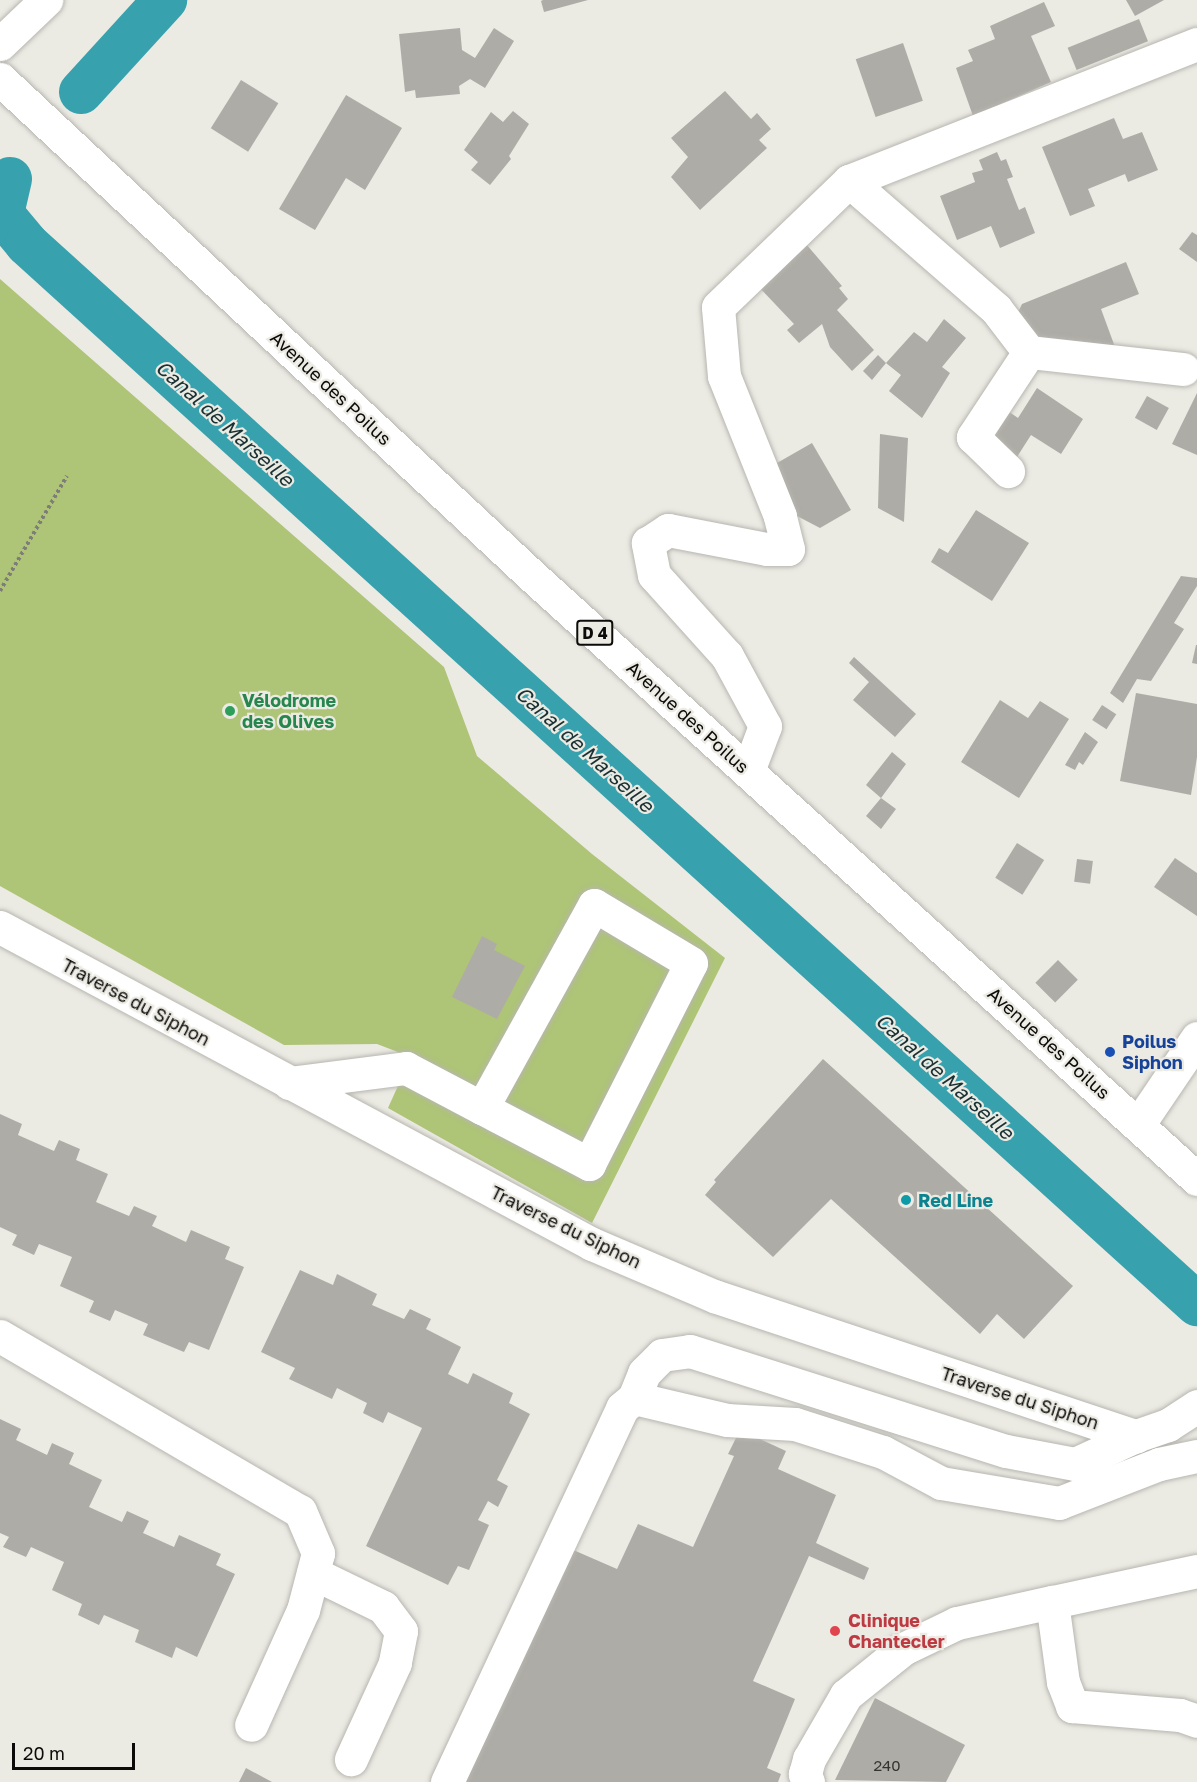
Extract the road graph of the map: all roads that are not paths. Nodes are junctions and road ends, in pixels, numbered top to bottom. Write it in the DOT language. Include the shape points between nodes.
graph roads {
  1 [pos="46,0"];
  2 [pos="0,44"];
  3 [pos="1197,44"];
  4 [pos="0,79"];
  5 [pos="849,181"];
  6 [pos="1029,352"];
  7 [pos="1183,369"];
  8 [pos="1008,471"];
  9 [pos="748,771"];
  10 [pos="0,927"];
  11 [pos="1197,1038"];
  12 [pos="289,1083"];
  13 [pos="482,1108"];
  14 [pos="1138,1125"];
  15 [pos="1197,1179"];
  16 [pos="0,1336"];
  17 [pos="634,1398"];
  18 [pos="1197,1406"];
  19 [pos="1137,1436"];
  20 [pos="1197,1456"];
  21 [pos="1197,1571"];
  22 [pos="313,1573"];
  23 [pos="1052,1602"];
  24 [pos="1197,1721"];
  25 [pos="251,1725"];
  26 [pos="351,1759"];
  27 [pos="447,1782"];
  28 [pos="808,1782"];
  1 -- 2 [label="street"];
  3 -- 5 [label="street"];
  4 -- 9 [label="street, Avenue des Poilus / D 4" via="531,575"];
  5 -- 6 [label="street" via="996,309"];
  5 -- 9 [label="street" via="718,308 724,376 780,516 788,549 767,549 668,530 648,543 654,575 727,656 765,726"];
  6 -- 7 [label="street"];
  6 -- 8 [label="street" via="973,437"];
  9 -- 14 [label="street, Avenue des Poilus / D 4"];
  10 -- 12 [label="street, Traverse du Siphon"];
  11 -- 14 [label="street"];
  12 -- 13 [label="street" via="406,1068"];
  12 -- 19 [label="street, Traverse du Siphon" via="592,1244 714,1296"];
  13 -- 13 [label="street" via="589,1164 691,963 594,905"];
  14 -- 15 [label="street, Avenue des Poilus / D 4"];
  16 -- 22 [label="street" via="300,1511 318,1553"];
  17 -- 19 [label="street" via="644,1373 662,1355 690,1351 1006,1451 1076,1464"];
  17 -- 20 [label="street" via="727,1420 795,1424 883,1452 941,1483 1059,1503 1159,1464"];
  17 -- 27 [label="street" via="621,1407"];
  18 -- 19 [label="street" via="1168,1425"];
  21 -- 23 [label="street"];
  22 -- 25 [label="street" via="303,1610"];
  22 -- 26 [label="street" via="383,1607 401,1631 395,1663"];
  23 -- 24 [label="street" via="1062,1682 1072,1706 1180,1715"];
  23 -- 28 [label="street" via="957,1623 903,1649 846,1695 809,1759 805,1774"];
}
